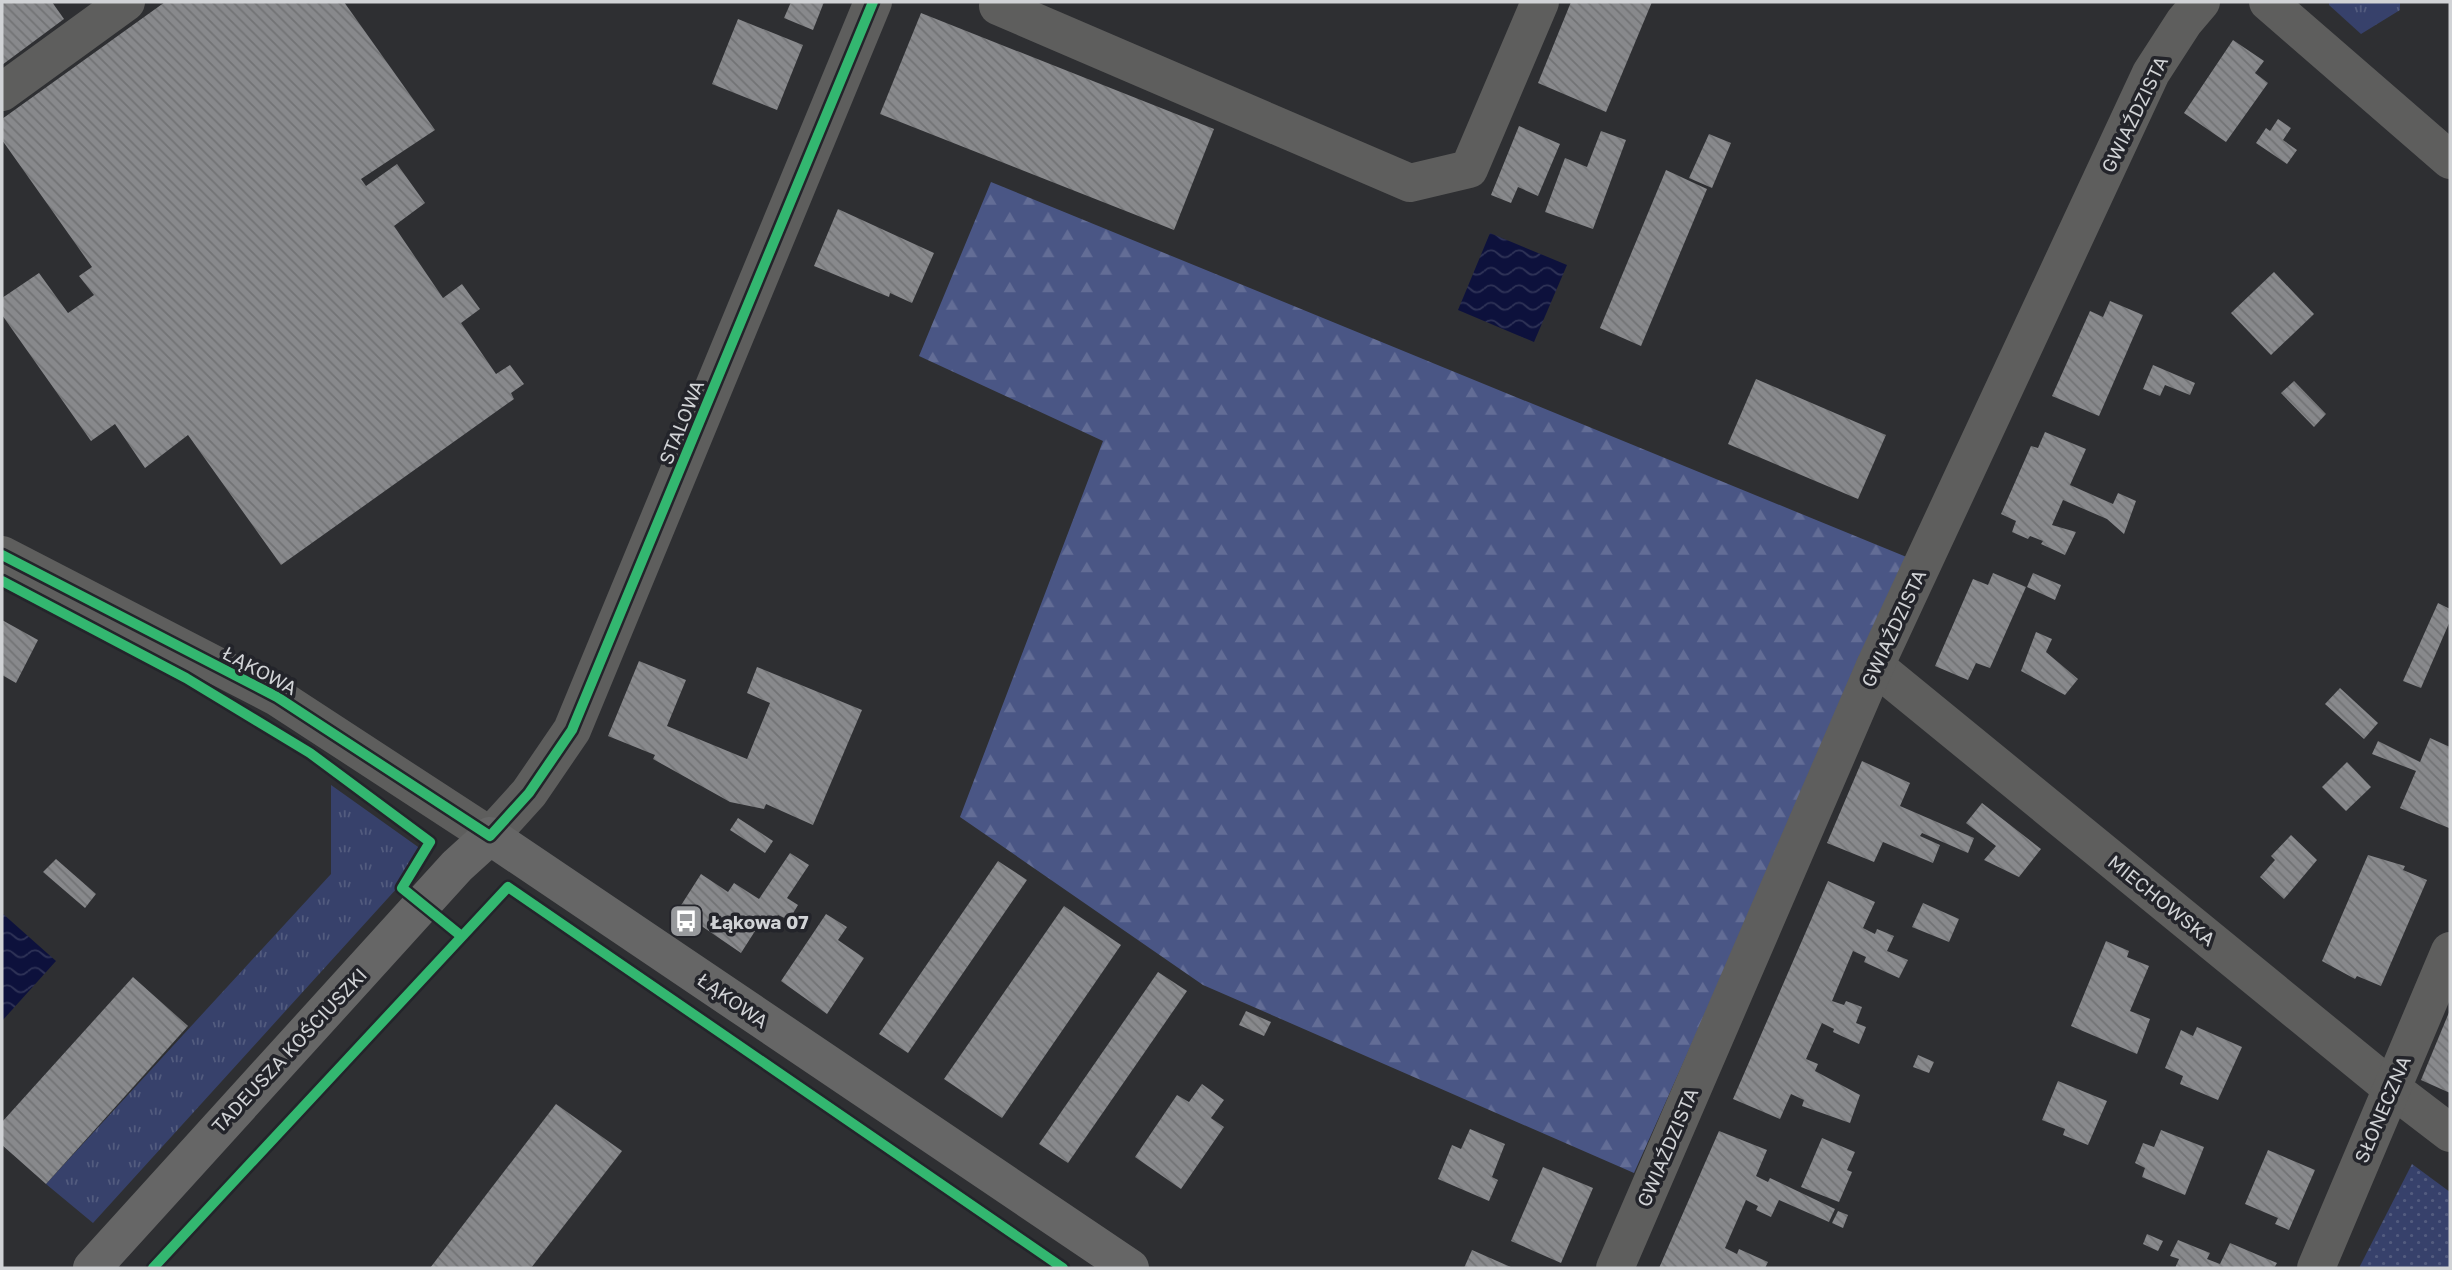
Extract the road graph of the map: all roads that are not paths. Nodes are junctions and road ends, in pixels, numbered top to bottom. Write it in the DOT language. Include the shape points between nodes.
graph roads {
  1 [pos="126,2"];
  2 [pos="873,2"];
  3 [pos="1000,2"];
  4 [pos="1539,2"];
  5 [pos="2201,2"];
  6 [pos="2268,2"];
  7 [pos="2,92"];
  8 [pos="2450,160"];
  9 [pos="2,555"];
  10 [pos="1875,666"];
  11 [pos="489,836"];
  12 [pos="2450,951"];
  13 [pos="2390,1087"];
  14 [pos="2450,1133"];
  15 [pos="92,1268"];
  16 [pos="1130,1268"];
  17 [pos="1615,1268"];
  18 [pos="2316,1268"];
  1 -- 7 [label="street"];
  2 -- 11 [label="street, STALOWA" via="572,730 529,793"];
  3 -- 4 [label="street" via="998,6 1410,183 1469,169"];
  5 -- 10 [label="street, GWIAŹDZISTA" via="2151,73"];
  6 -- 8 [label="street"];
  9 -- 11 [label="street, ŁĄKOWA" via="277,696"];
  10 -- 13 [label="street, MIECHOWSKA"];
  10 -- 17 [label="street, GWIAŹDZISTA"];
  11 -- 15 [label="main road, TADEUSZA KOŚCIUSZKI"];
  11 -- 16 [label="main road, ŁĄKOWA"];
  12 -- 13 [label="street, SŁONECZNA"];
  13 -- 14 [label="street, MIECHOWSKA"];
  13 -- 18 [label="street, SŁONECZNA"];
}
